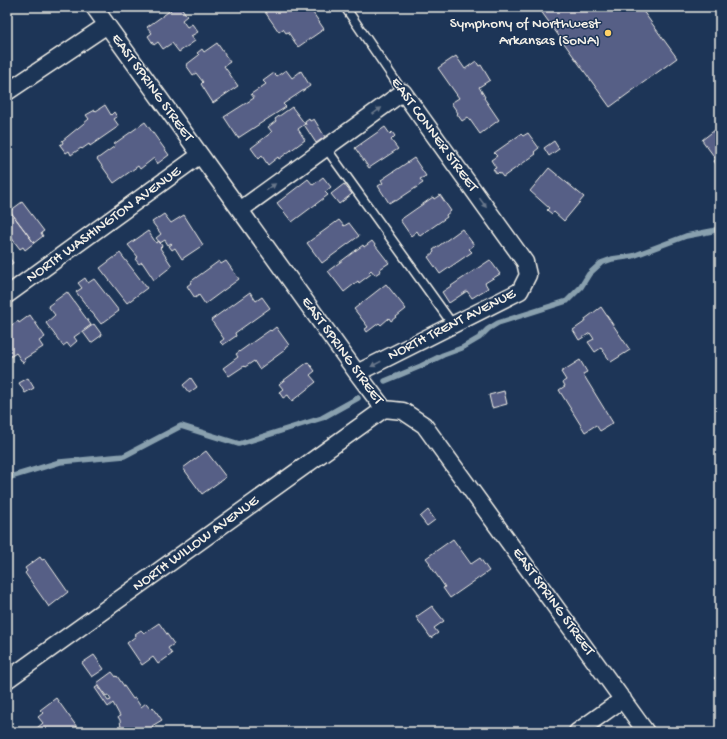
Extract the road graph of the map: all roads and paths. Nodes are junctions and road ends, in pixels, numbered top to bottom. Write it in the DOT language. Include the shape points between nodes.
graph roads {
  1 [pos="94,7"];
  2 [pos="344,7"];
  3 [pos="107,25"];
  4 [pos="7,92"];
  5 [pos="403,92"];
  6 [pos="326,148"];
  7 [pos="200,155"];
  8 [pos="240,210"];
  9 [pos="525,262"];
  10 [pos="7,295"];
  11 [pos="453,325"];
  12 [pos="357,373"];
  13 [pos="384,409"];
  14 [pos="7,680"];
  15 [pos="623,699"];
  16 [pos="577,732"];
  17 [pos="646,732"];
  1 -- 3 [label="street, EAST SPRING STREET"];
  2 -- 5 [label="lane, EAST CONNER STREET"];
  3 -- 4 [label="street"];
  3 -- 7 [label="street, EAST SPRING STREET"];
  6 -- 5 [label="street, one-way"];
  5 -- 9 [label="street, EAST CONNER STREET, one-way"];
  8 -- 6 [label="street, one-way"];
  6 -- 11 [label="lane"];
  7 -- 8 [label="street, EAST SPRING STREET"];
  7 -- 10 [label="street, NORTH WASHINGTON AVENUE"];
  8 -- 12 [label="street, EAST SPRING STREET"];
  9 -- 11 [label="street, NORTH TRENT AVENUE" via="528,275 520,291"];
  11 -- 12 [label="street, NORTH TRENT AVENUE, one-way"];
  12 -- 13 [label="street, EAST SPRING STREET"];
  13 -- 14 [label="street, NORTH WILLOW AVENUE"];
  13 -- 15 [label="street, EAST SPRING STREET" via="403,411 424,425"];
  15 -- 16 [label="street"];
  15 -- 17 [label="street, EAST SPRING STREET"];
}
